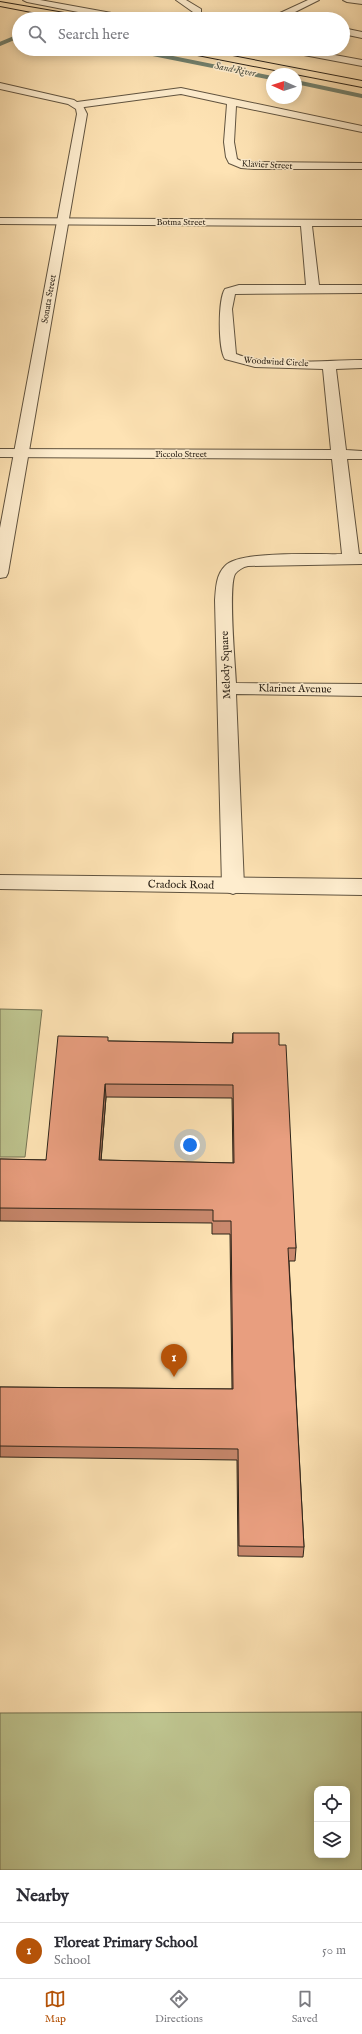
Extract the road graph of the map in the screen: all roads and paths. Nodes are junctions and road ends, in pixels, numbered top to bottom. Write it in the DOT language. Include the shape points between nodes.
graph roads {
  1 [pos="27,0"];
  2 [pos="180,0"];
  3 [pos="315,0"];
  4 [pos="348,0"];
  5 [pos="362,2"];
  6 [pos="0,4"];
  7 [pos="44,12"];
  8 [pos="91,12"];
  9 [pos="198,12"];
  10 [pos="289,12"];
  11 [pos="350,32"];
  12 [pos="362,35"];
  13 [pos="218,56"];
  14 [pos="280,56"];
  15 [pos="325,56"];
  16 [pos="362,63"];
  17 [pos="362,71"];
  18 [pos="362,84"];
  19 [pos="0,86"];
  20 [pos="232,102"];
  21 [pos="77,105"];
  22 [pos="362,129"];
  23 [pos="362,166"];
  24 [pos="0,221"];
  25 [pos="63,221"];
  26 [pos="306,222"];
  27 [pos="362,222"];
  28 [pos="313,288"];
  29 [pos="362,289"];
  30 [pos="328,364"];
  31 [pos="362,364"];
  32 [pos="0,453"];
  33 [pos="21,453"];
  34 [pos="338,455"];
  35 [pos="362,455"];
  36 [pos="356,559"];
  37 [pos="0,573"];
  38 [pos="227,688"];
  39 [pos="362,690"];
  40 [pos="0,882"];
  41 [pos="233,886"];
  42 [pos="362,887"];
  1 -- 8 [label="street"];
  2 -- 9 [label="street"];
  3 -- 10 [label="street"];
  4 -- 5 [label="street"];
  6 -- 7 [label="main road"];
  11 -- 12 [label="street"];
  13 -- 18 [label="main road"];
  14 -- 17 [label="main road"];
  15 -- 16 [label="street"];
  19 -- 21 [label="street"];
  20 -- 21 [label="street" via="175,91"];
  20 -- 22 [label="street"];
  20 -- 23 [label="street, Klavier Street" via="231,160 241,165"];
  21 -- 25 [label="street, Sonata Street" via="82,114"];
  24 -- 25 [label="street, Botma Street"];
  25 -- 26 [label="street, Botma Street"];
  25 -- 33 [label="street, Sonata Street"];
  26 -- 27 [label="street, Botma Street"];
  26 -- 28 [label="street"];
  28 -- 29 [label="street, Woodwind Circle"];
  28 -- 30 [label="street, Woodwind Circle" via="238,289 229,292 226,309 229,352 236,360 253,363"];
  30 -- 31 [label="street, Woodwind Circle"];
  30 -- 34 [label="street"];
  32 -- 33 [label="street, Piccolo Street"];
  33 -- 34 [label="street, Piccolo Street"];
  33 -- 37 [label="street, Sonata Street"];
  34 -- 35 [label="street, Piccolo Street"];
  34 -- 36 [label="street, Melody Square"];
  36 -- 38 [label="street, Melody Square" via="263,560 238,563 230,568 224,583"];
  38 -- 39 [label="street, Klarinet Avenue"];
  38 -- 41 [label="street, Melody Square"];
  40 -- 41 [label="street, Cradock Road"];
  41 -- 42 [label="street, Cradock Road"];
}
